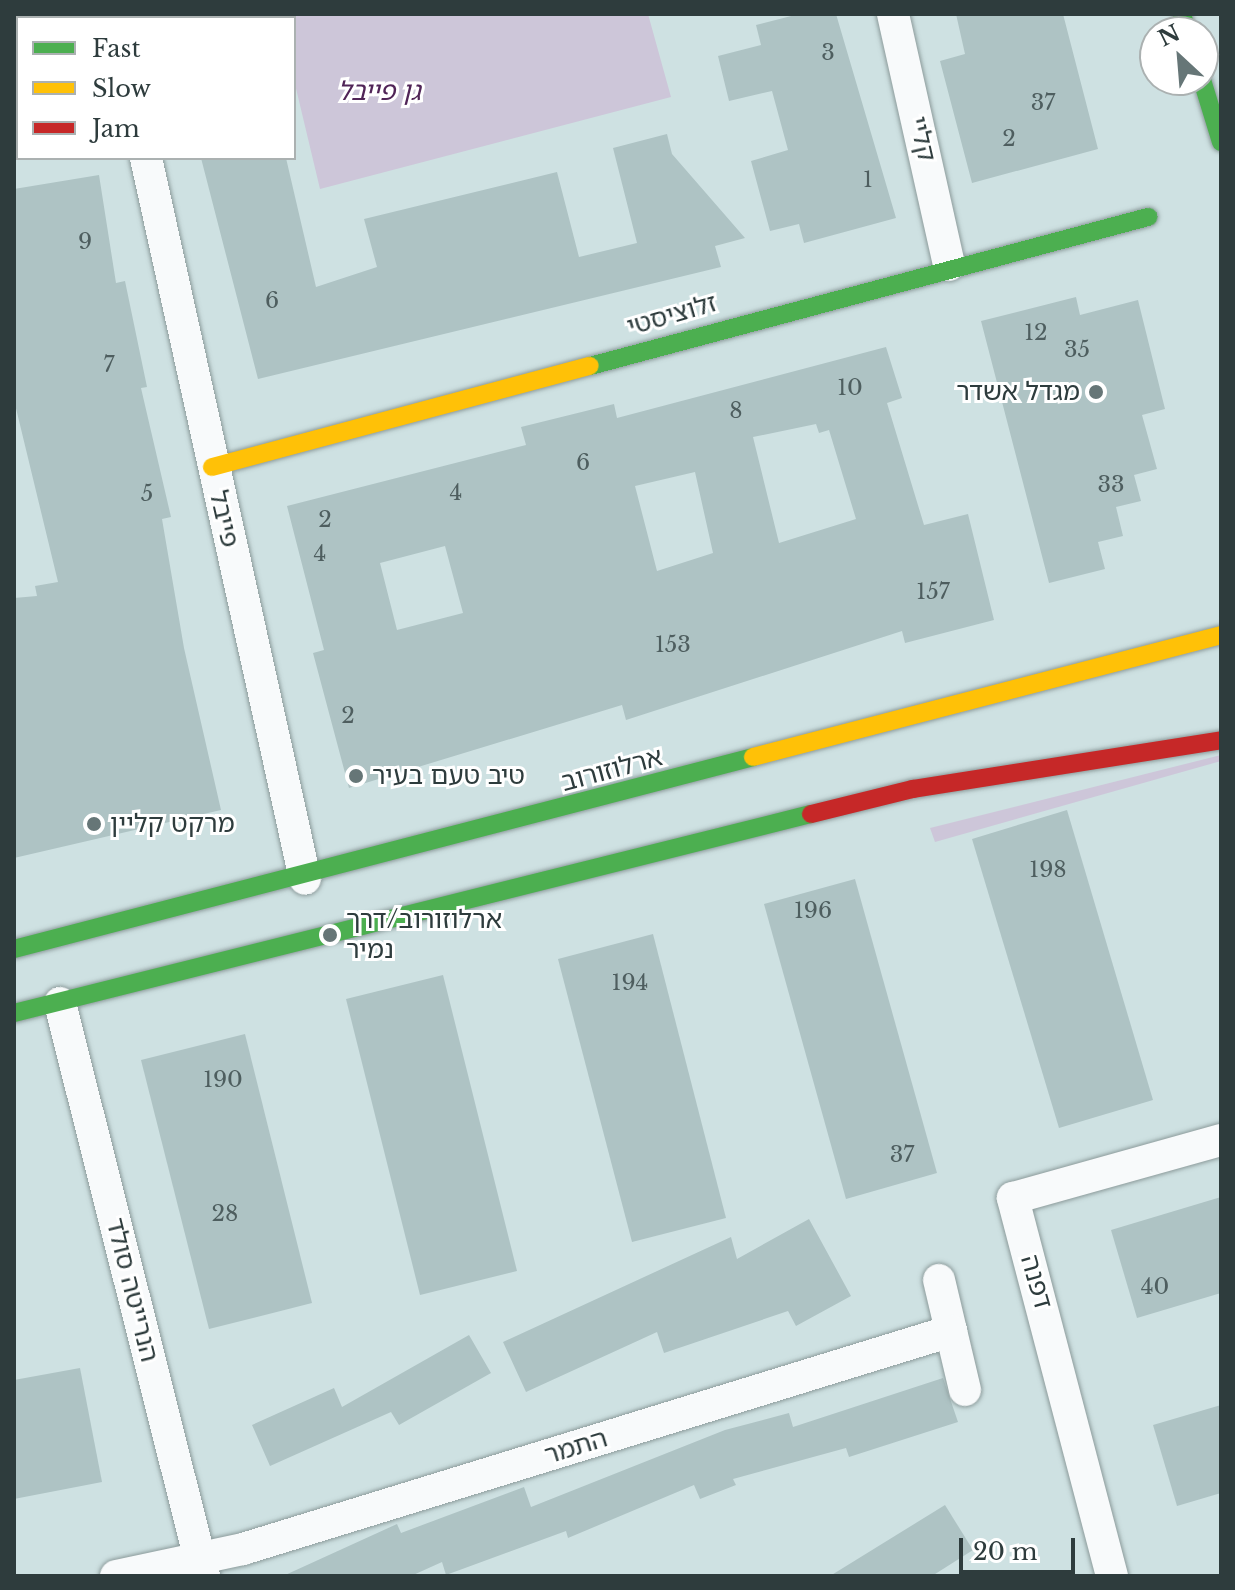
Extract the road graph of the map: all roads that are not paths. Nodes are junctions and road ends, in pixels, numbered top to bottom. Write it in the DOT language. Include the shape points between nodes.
graph roads {
  1 [pos="893,14"];
  2 [pos="1207,96"];
  3 [pos="1221,142"];
  4 [pos="146,160"];
  5 [pos="1148,217"];
  6 [pos="949,265"];
  7 [pos="212,467"];
  8 [pos="1221,635"];
  9 [pos="1221,740"];
  10 [pos="305,879"];
  11 [pos="14,949"];
  12 [pos="60,1003"];
  13 [pos="14,1013"];
  14 [pos="1221,1140"];
  15 [pos="939,1280"];
  16 [pos="951,1331"];
  17 [pos="965,1390"];
  18 [pos="202,1568"];
  19 [pos="116,1576"];
  20 [pos="1112,1576"];
  1 -- 6 [label="street, קליי"];
  2 -- 3 [label="street"];
  4 -- 7 [label="street, פייבל"];
  5 -- 6 [label="street, זלוציסטי"];
  6 -- 7 [label="street, זלוציסטי"];
  7 -- 10 [label="street, פייבל"];
  8 -- 10 [label="street, ארלוזורוב"];
  9 -- 12 [label="street" via="913,789"];
  10 -- 11 [label="street, ארלוזורוב"];
  12 -- 13 [label="street"];
  12 -- 18 [label="street, הנרייטה סולד"];
  14 -- 20 [label="street, דפנה" via="1013,1198"];
  15 -- 16 [label="street"];
  16 -- 17 [label="street"];
  16 -- 18 [label="street, התמר"];
  18 -- 19 [label="street, התמר"];
}
